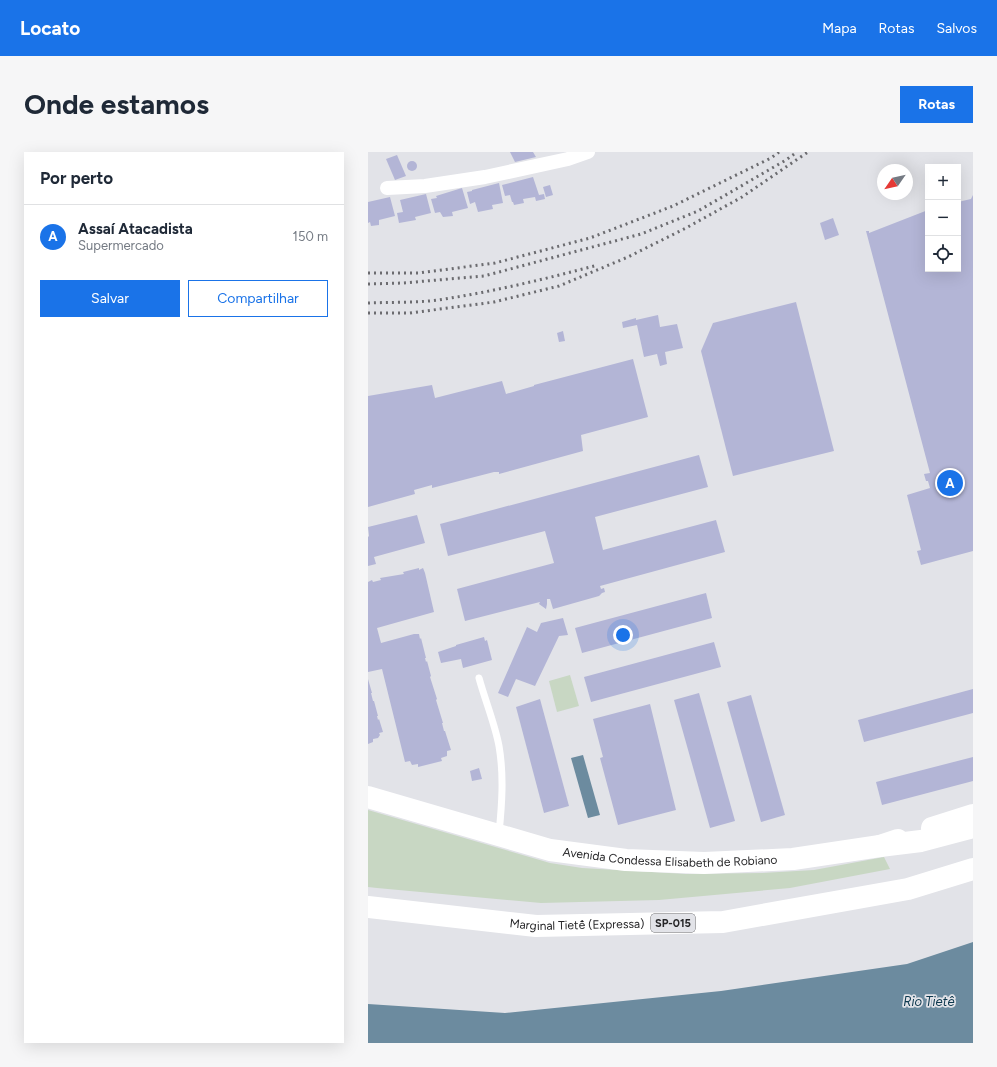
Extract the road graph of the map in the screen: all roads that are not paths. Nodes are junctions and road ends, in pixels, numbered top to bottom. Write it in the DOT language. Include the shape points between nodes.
graph roads {
  1 [pos="588,152"];
  2 [pos="387,188"];
  3 [pos="479,678"];
  4 [pos="368,797"];
  5 [pos="973,815"];
  6 [pos="973,827"];
  7 [pos="499,835"];
  8 [pos="880,846"];
  9 [pos="973,869"];
  10 [pos="368,907"];
  1 -- 2 [label="street" via="568,159 485,177 425,186"];
  3 -- 7 [label="lane" via="499,745 502,804"];
  4 -- 7 [label="highway, Avenida Condessa Elisabeth de Robiano"];
  5 -- 8 [label="highway, Avenida Condessa Elisabeth de Robiano"];
  6 -- 8 [label="highway" via="921,841"];
  7 -- 8 [label="highway, Avenida Condessa Elisabeth de Robiano" via="550,850 626,860 704,863 793,859"];
  9 -- 10 [label="highway, Marginal Tietê (Expressa) / SP-015" via="908,889 722,922 536,926"];
}
